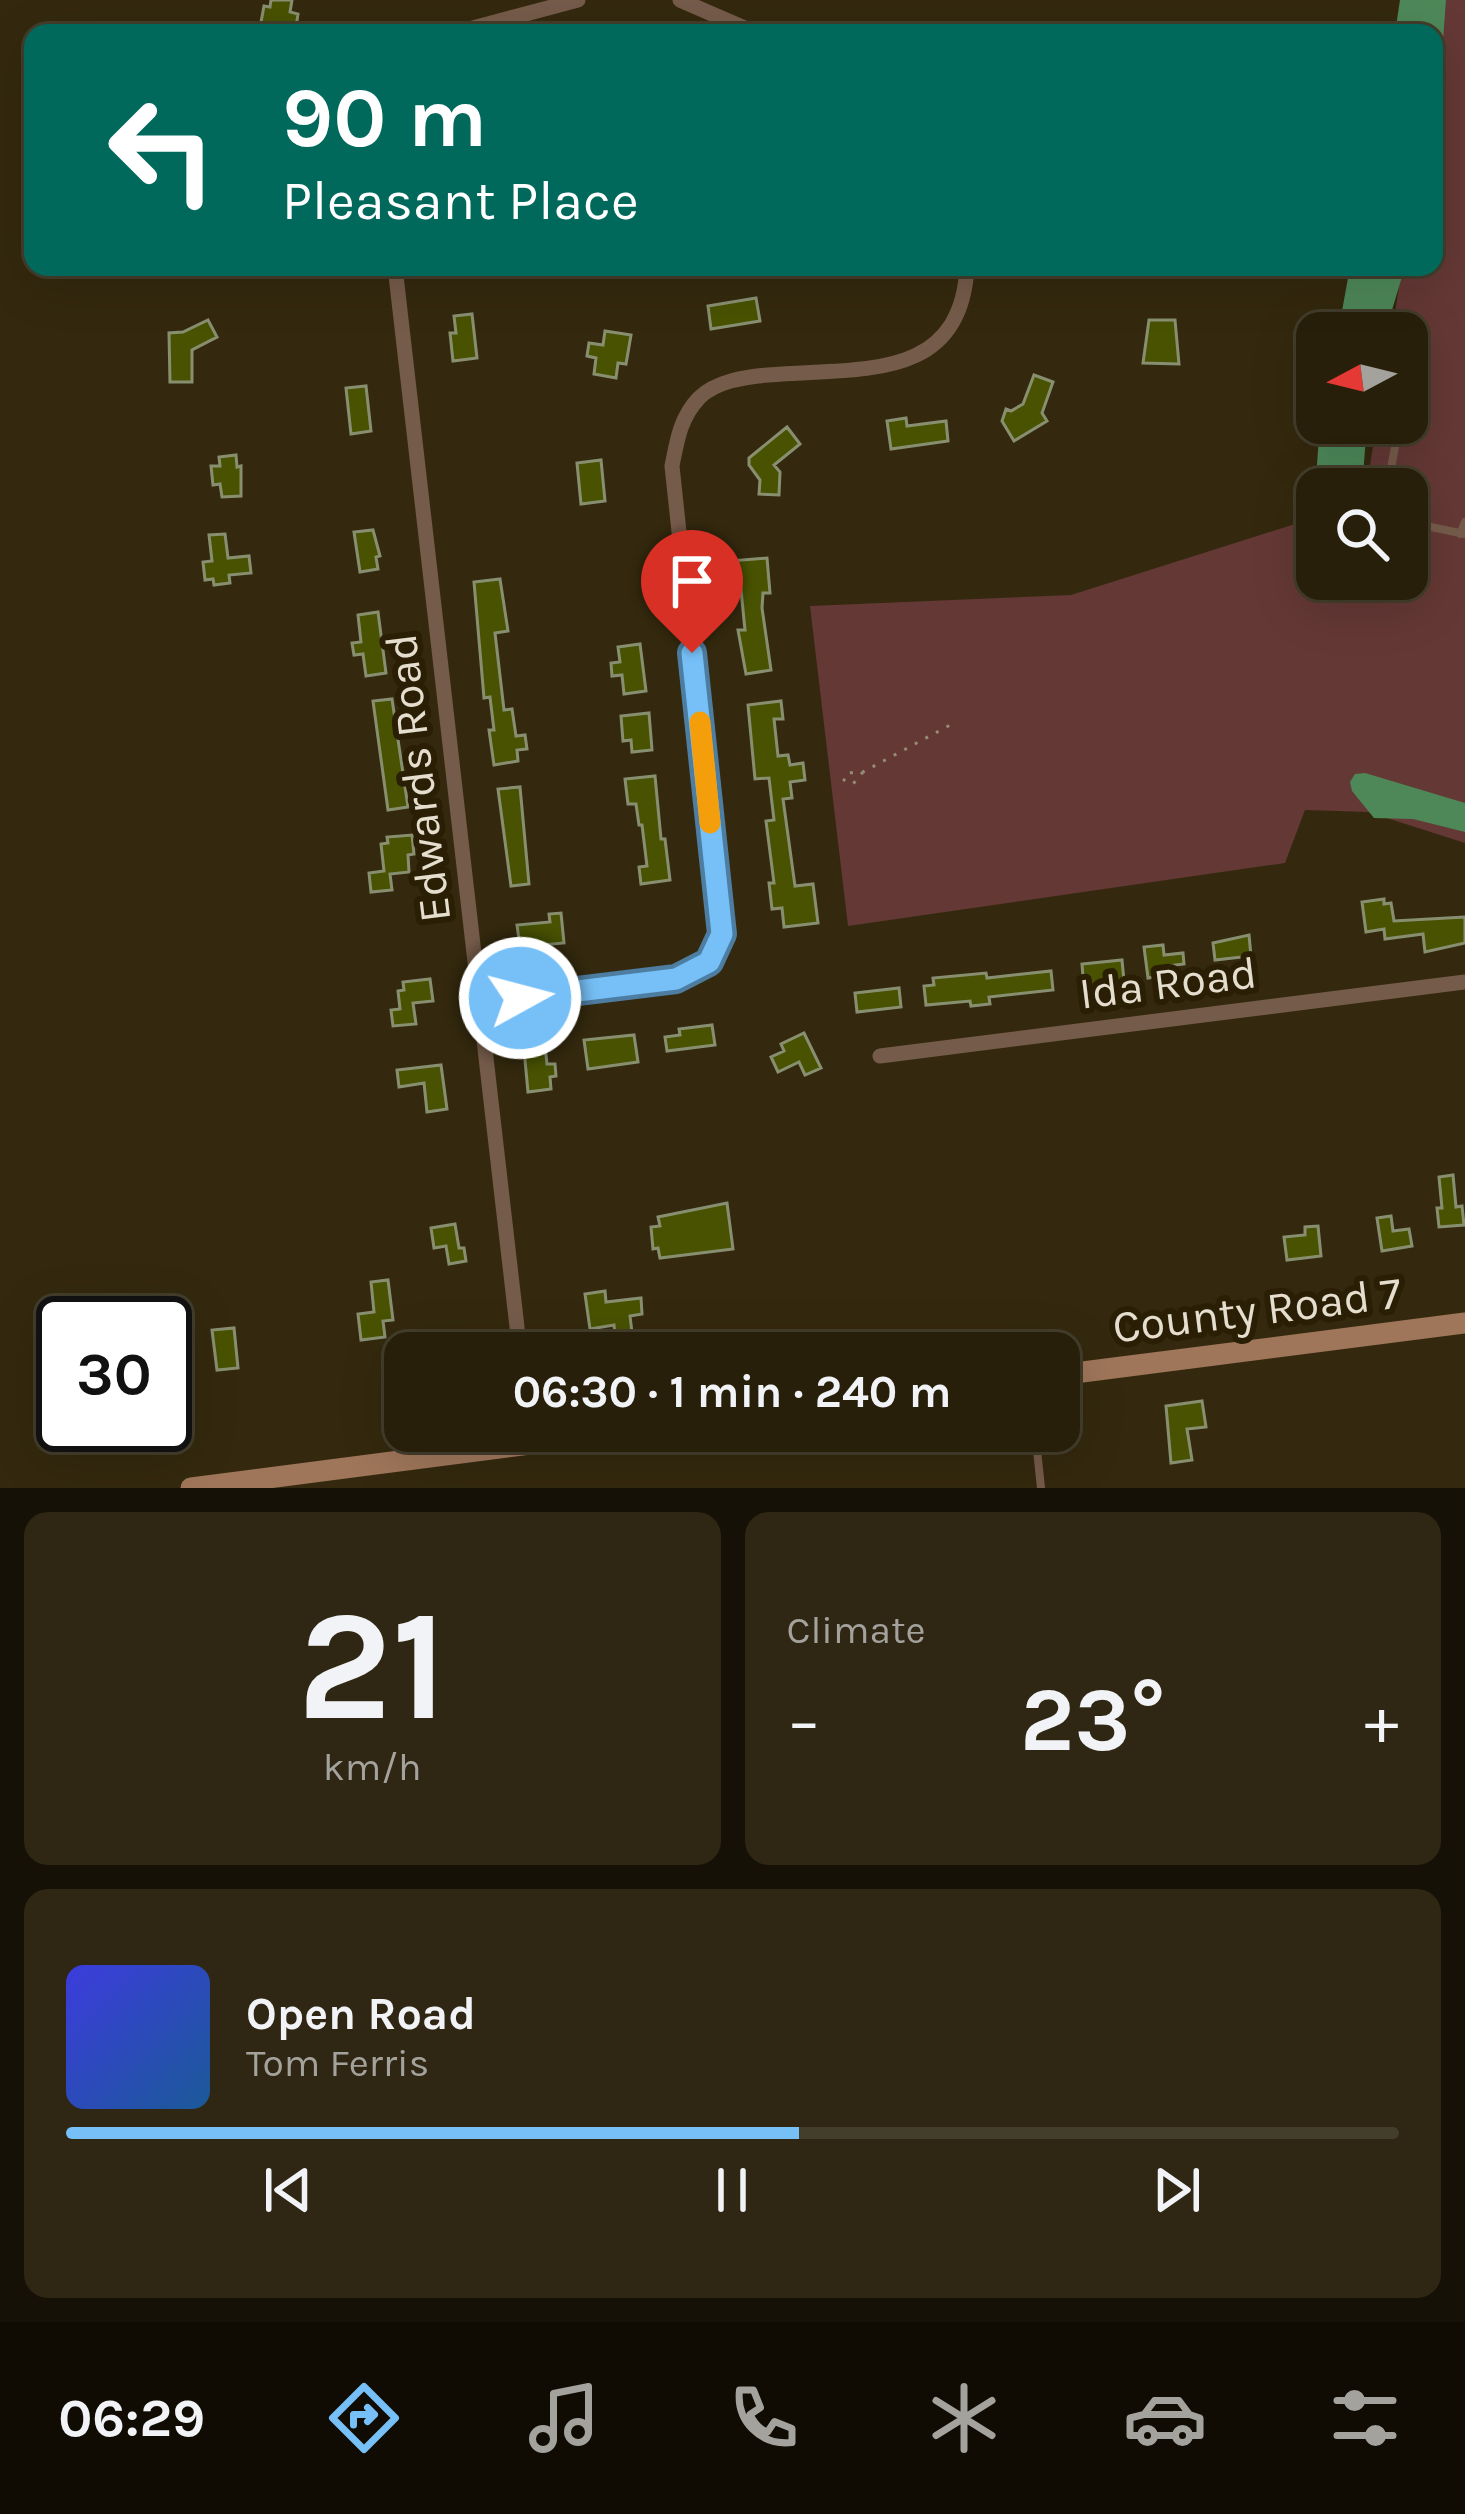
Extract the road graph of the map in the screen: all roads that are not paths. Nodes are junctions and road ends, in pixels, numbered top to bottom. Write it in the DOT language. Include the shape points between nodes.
graph roads {
  1 [pos="578,0"];
  2 [pos="680,0"];
  3 [pos="488,24"];
  4 [pos="735,24"];
  5 [pos="396,276"];
  6 [pos="966,276"];
  7 [pos="1465,522"];
  8 [pos="1428,527"];
  9 [pos="1462,534"];
  10 [pos="1465,982"];
  11 [pos="481,1002"];
  12 [pos="880,1056"];
  13 [pos="1465,1323"];
  14 [pos="518,1332"];
  15 [pos="1080,1373"];
  16 [pos="435,1452"];
  17 [pos="1037,1452"];
  18 [pos="221,1486"];
  19 [pos="191,1488"];
  20 [pos="1041,1488"];
  1 -- 3 [label="street"];
  2 -- 4 [label="street"];
  5 -- 11 [label="street, Edwards Road"];
  6 -- 11 [label="street" via="948,334 922,356 739,378 701,396 680,425 673,466 722,934 709,962 676,979"];
  7 -- 9 [label="lane"];
  8 -- 9 [label="lane"];
  10 -- 12 [label="street, Ida Road"];
  11 -- 14 [label="street, Edwards Road"];
  13 -- 15 [label="street, County Road 7"];
  16 -- 18 [label="street"];
  17 -- 20 [label="lane"];
  18 -- 19 [label="street"];
}
